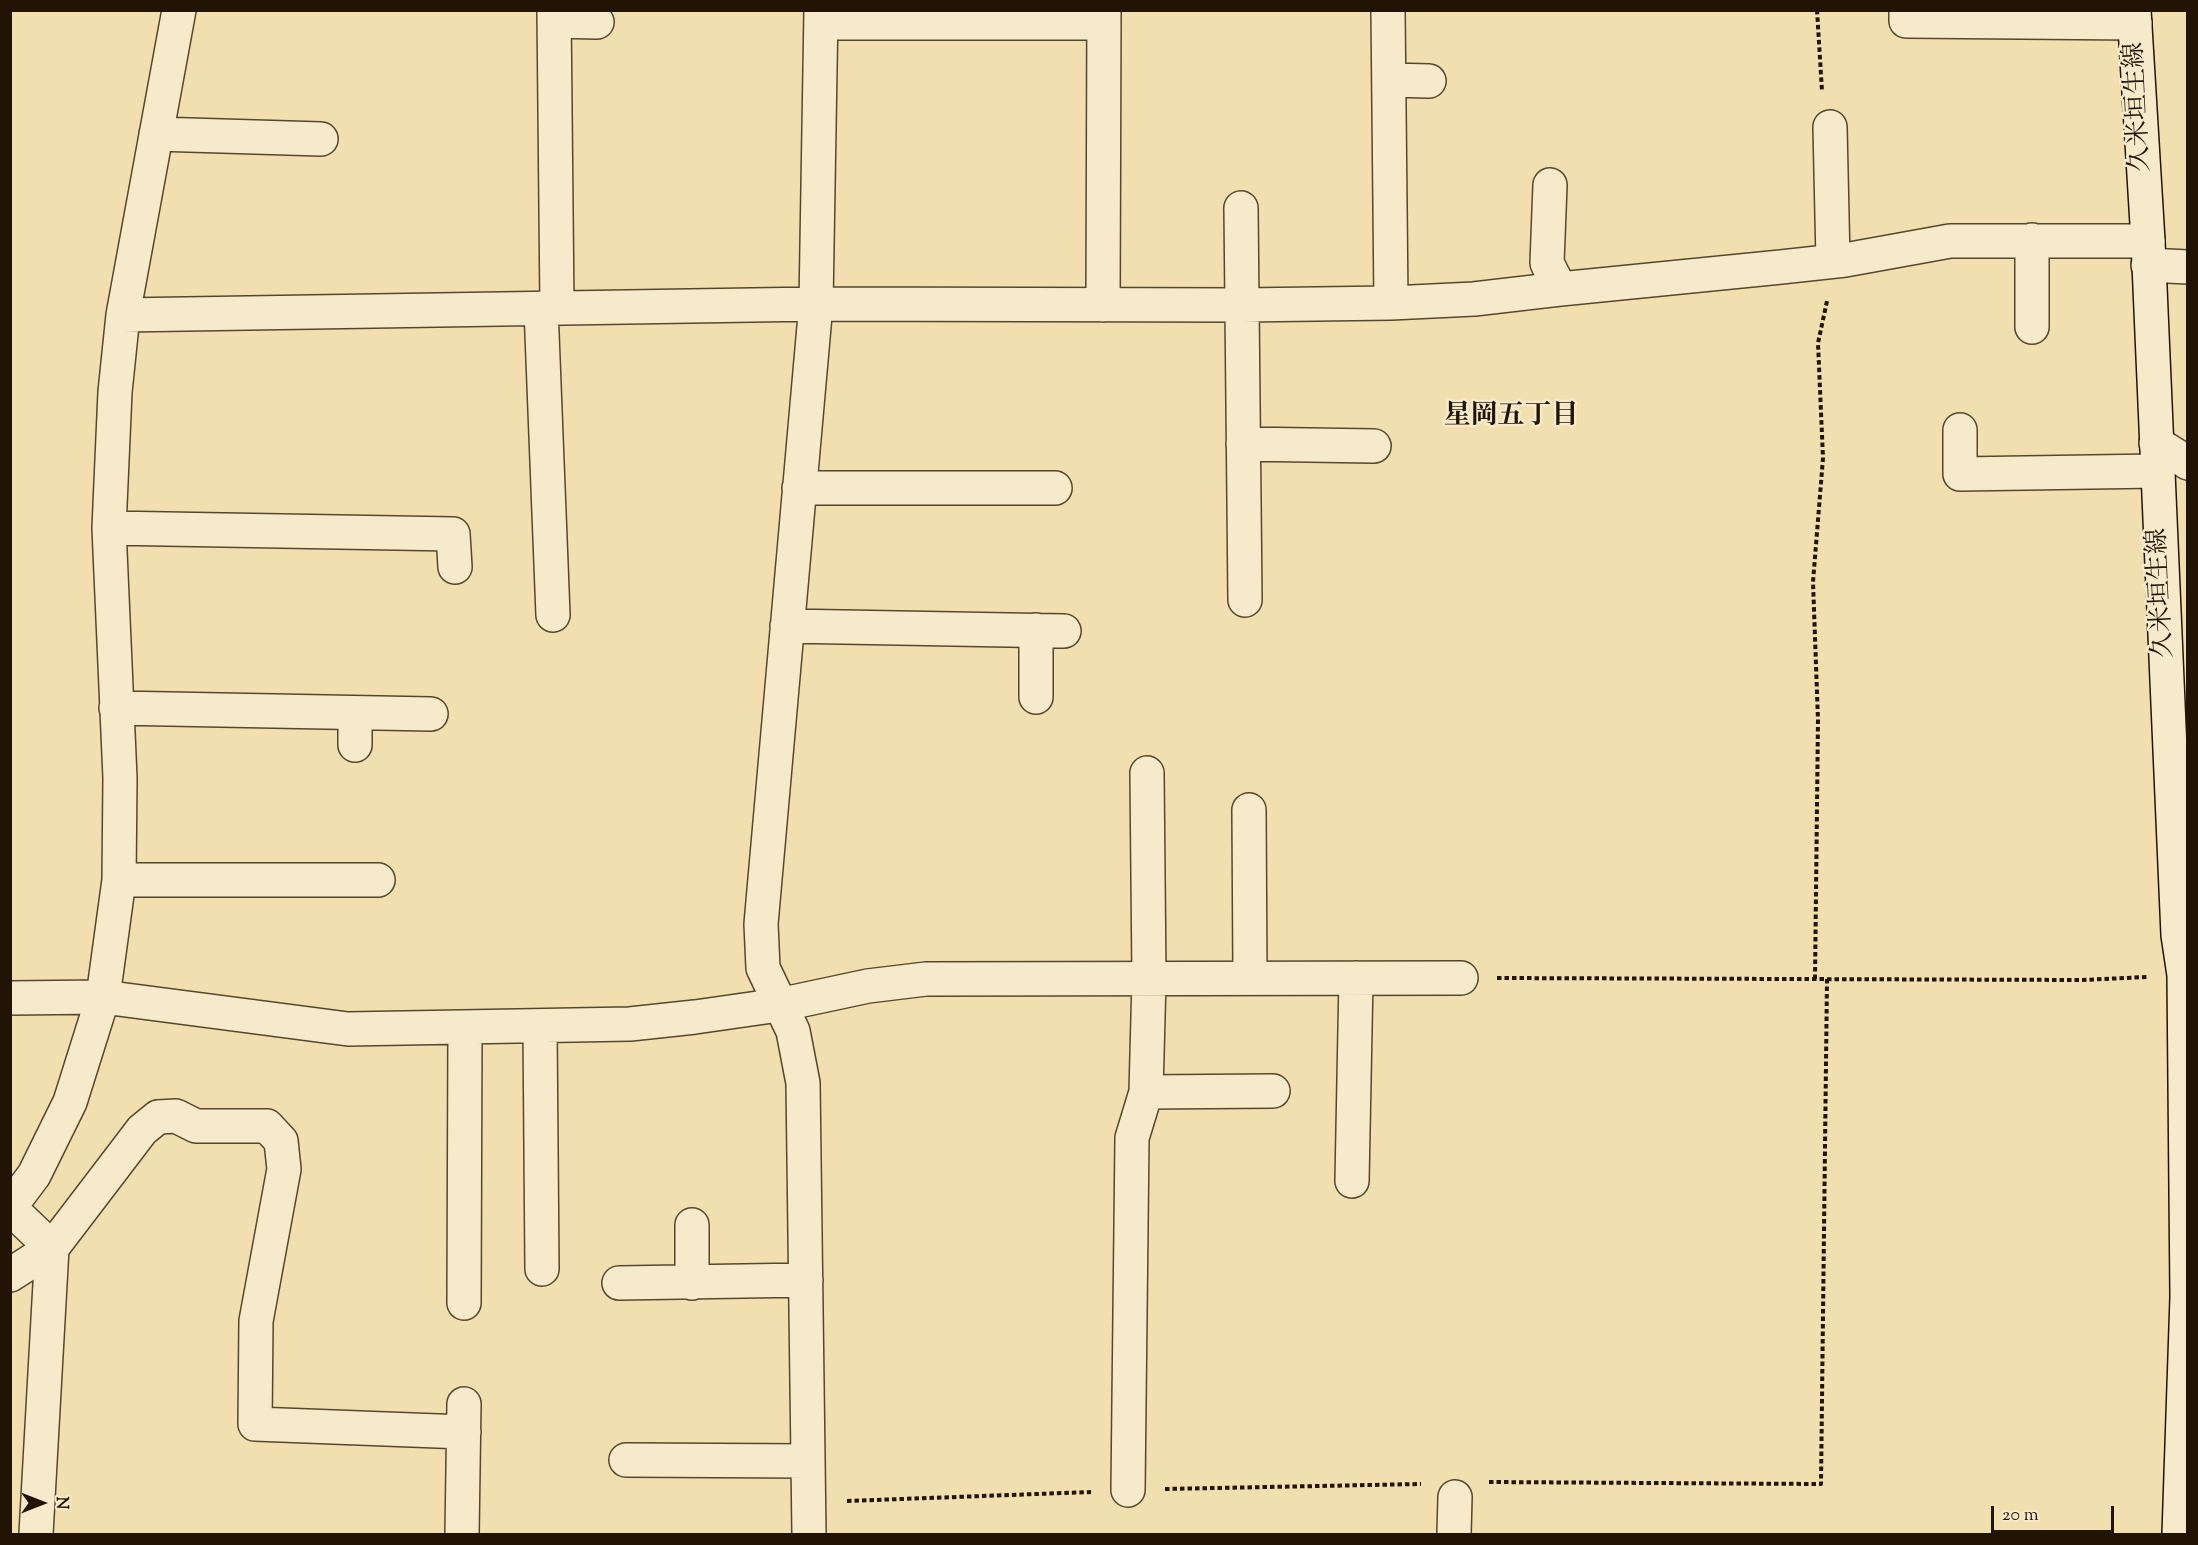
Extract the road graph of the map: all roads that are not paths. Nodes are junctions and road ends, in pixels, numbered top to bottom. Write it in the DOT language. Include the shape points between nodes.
graph roads {
  1 [pos="179,10"];
  2 [pos="1388,10"];
  3 [pos="1906,10"];
  4 [pos="554,16"];
  5 [pos="821,16"];
  6 [pos="1104,16"];
  7 [pos="2134,17"];
  8 [pos="597,22"];
  9 [pos="1389,80"];
  10 [pos="1429,81"];
  11 [pos="1830,127"];
  12 [pos="156,134"];
  13 [pos="321,139"];
  14 [pos="1550,185"];
  15 [pos="1241,208"];
  16 [pos="2032,240"];
  17 [pos="2148,253"];
  18 [pos="1833,261"];
  19 [pos="2187,267"];
  20 [pos="1560,289"];
  21 [pos="1391,303"];
  22 [pos="816,304"];
  23 [pos="1103,305"];
  24 [pos="1242,305"];
  25 [pos="549,308"];
  26 [pos="123,315"];
  27 [pos="2032,327"];
  28 [pos="1960,430"];
  29 [pos="1243,444"];
  30 [pos="1374,446"];
  31 [pos="2167,459"];
  32 [pos="800,488"];
  33 [pos="1055,489"];
  34 [pos="109,528"];
  35 [pos="455,567"];
  36 [pos="1245,600"];
  37 [pos="553,615"];
  38 [pos="787,626"];
  39 [pos="1036,697"];
  40 [pos="116,708"];
  41 [pos="431,714"];
  42 [pos="1147,773"];
  43 [pos="1249,810"];
  44 [pos="119,880"];
  45 [pos="378,880"];
  46 [pos="2186,974"];
  47 [pos="1250,978"];
  48 [pos="1356,978"];
  49 [pos="1461,978"];
  50 [pos="1149,979"];
  51 [pos="104,997"];
  52 [pos="10,998"];
  53 [pos="779,1005"];
  54 [pos="540,1026"];
  55 [pos="465,1027"];
  56 [pos="1273,1091"];
  57 [pos="1146,1092"];
  58 [pos="1352,1180"];
  59 [pos="10,1208"];
  60 [pos="692,1225"];
  61 [pos="52,1248"];
  62 [pos="542,1269"];
  63 [pos="10,1275"];
  64 [pos="806,1280"];
  65 [pos="619,1282"];
  66 [pos="692,1282"];
  67 [pos="464,1303"];
  68 [pos="626,1460"];
  69 [pos="808,1461"];
  70 [pos="1128,1490"];
  71 [pos="1469,1490"];
  72 [pos="36,1534"];
  73 [pos="462,1534"];
  74 [pos="809,1534"];
  75 [pos="1454,1534"];
  76 [pos="2179,1534"];
  1 -- 12 [label="street"];
  2 -- 9 [label="street"];
  3 -- 7 [label="street" via="1906,21"];
  4 -- 8 [label="street"];
  4 -- 25 [label="street"];
  5 -- 6 [label="street"];
  5 -- 22 [label="street"];
  6 -- 23 [label="street"];
  7 -- 17 [label="street, 久米垣生線"];
  9 -- 10 [label="street"];
  9 -- 21 [label="street"];
  11 -- 18 [label="street"];
  12 -- 13 [label="street"];
  12 -- 26 [label="street"];
  14 -- 20 [label="street" via="1547,263"];
  15 -- 24 [label="street"];
  16 -- 17 [label="street"];
  16 -- 18 [label="street" via="1950,241"];
  16 -- 27 [label="street"];
  17 -- 19 [label="street"];
  17 -- 31 [label="street, 久米垣生線"];
  18 -- 20 [label="street"];
  20 -- 21 [label="street"];
  21 -- 24 [label="street"];
  22 -- 23 [label="street"];
  22 -- 25 [label="street"];
  22 -- 32 [label="street"];
  23 -- 24 [label="street"];
  24 -- 29 [label="street"];
  25 -- 26 [label="street"];
  25 -- 37 [label="street"];
  26 -- 34 [label="street"];
  28 -- 31 [label="street" via="1960,474"];
  29 -- 30 [label="street"];
  29 -- 36 [label="street"];
  31 -- 46 [label="street, 久米垣生線" via="2178,935"];
  32 -- 33 [label="street"];
  32 -- 38 [label="street"];
  34 -- 35 [label="street" via="453,534"];
  34 -- 40 [label="street"];
  38 -- 39 [label="street" via="1050,631"];
  38 -- 53 [label="street" via="760,924 763,968"];
  40 -- 41 [label="street" via="355,729"];
  40 -- 44 [label="street"];
  42 -- 50 [label="street"];
  43 -- 47 [label="street"];
  44 -- 45 [label="street"];
  44 -- 51 [label="street"];
  46 -- 76 [label="street, 久米垣生線" via="2187,1297"];
  47 -- 48 [label="street"];
  47 -- 50 [label="street"];
  48 -- 49 [label="street"];
  48 -- 58 [label="street"];
  50 -- 53 [label="street" via="926,980 868,986"];
  50 -- 57 [label="street"];
  51 -- 52 [label="street"];
  51 -- 55 [label="street" via="348,1029"];
  51 -- 59 [label="street" via="70,1102 34,1175"];
  53 -- 54 [label="street" via="630,1024"];
  53 -- 64 [label="street" via="793,1031 803,1083"];
  54 -- 55 [label="street"];
  54 -- 62 [label="street"];
  55 -- 67 [label="street"];
  56 -- 57 [label="street"];
  57 -- 70 [label="street" via="1132,1138"];
  59 -- 61 [label="street"];
  60 -- 66 [label="street"];
  61 -- 63 [label="street"];
  61 -- 72 [label="street"];
  61 -- 73 [label="street" via="142,1130 158,1117 176,1116 196,1126 267,1126 281,1141 284,1169 256,1321 255,1424 464,1418"];
  64 -- 66 [label="street"];
  64 -- 69 [label="street"];
  65 -- 66 [label="street"];
  68 -- 69 [label="street"];
  69 -- 74 [label="street"];
  71 -- 75 [label="street"];
}
